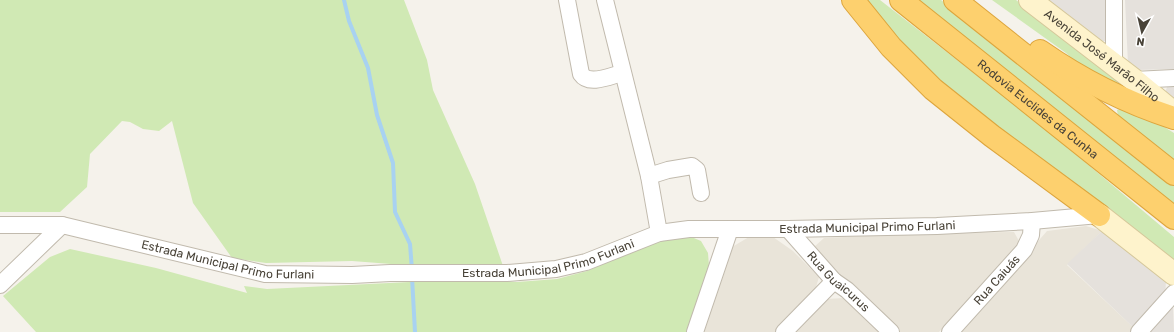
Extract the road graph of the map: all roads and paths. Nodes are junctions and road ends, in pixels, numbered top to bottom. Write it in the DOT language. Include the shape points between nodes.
graph roads {
  1 [pos="567,0"];
  2 [pos="605,0"];
  3 [pos="853,0"];
  4 [pos="901,0"];
  5 [pos="955,0"];
  6 [pos="965,0"];
  7 [pos="1030,0"];
  8 [pos="1114,0"];
  9 [pos="1114,66"];
  10 [pos="622,73"];
  11 [pos="1174,78"];
  12 [pos="1134,80"];
  13 [pos="1174,113"];
  14 [pos="1174,118"];
  15 [pos="1174,174"];
  16 [pos="648,176"];
  17 [pos="702,193"];
  18 [pos="1099,215"];
  19 [pos="1174,218"];
  20 [pos="1032,221"];
  21 [pos="0,225"];
  22 [pos="62,225"];
  23 [pos="730,229"];
  24 [pos="788,229"];
  25 [pos="659,233"];
  26 [pos="1174,274"];
  27 [pos="834,280"];
  28 [pos="0,285"];
  29 [pos="1174,293"];
  30 [pos="695,332"];
  31 [pos="784,332"];
  32 [pos="890,332"];
  33 [pos="950,332"];
  34 [pos="1139,332"];
  1 -- 10 [label="street" via="583,78 589,80"];
  2 -- 10 [label="street"];
  3 -- 18 [label="highway" via="891,47 933,89"];
  4 -- 19 [label="highway, Rodovia Euclides da Cunha"];
  5 -- 15 [label="highway"];
  6 -- 14 [label="highway" via="1101,90 1142,108"];
  7 -- 9 [label="main road, Avenida José Marão Filho"];
  8 -- 9 [label="street"];
  9 -- 12 [label="main road, Avenida José Marão Filho"];
  10 -- 16 [label="street"];
  11 -- 12 [label="street"];
  12 -- 13 [label="main road, Avenida José Marão Filho"];
  16 -- 17 [label="street" via="692,166 697,170"];
  16 -- 25 [label="street"];
  18 -- 20 [label="street, Estrada Municipal Primo Furlani"];
  18 -- 26 [label="main road"];
  20 -- 24 [label="street, Estrada Municipal Primo Furlani"];
  20 -- 33 [label="street, Rua Caiuás" via="1031,235 1024,250"];
  21 -- 22 [label="street, Estrada Municipal Primo Furlani"];
  22 -- 25 [label="street, Estrada Municipal Primo Furlani" via="265,274 507,273 556,269 586,262"];
  22 -- 28 [label="street"];
  23 -- 24 [label="street, Estrada Municipal Primo Furlani"];
  23 -- 25 [label="street, Estrada Municipal Primo Furlani" via="689,229"];
  23 -- 30 [label="street"];
  24 -- 27 [label="street, Rua Guaicurus"];
  27 -- 31 [label="street"];
  27 -- 32 [label="street, Rua Guaicurus"];
  29 -- 34 [label="street"];
}
